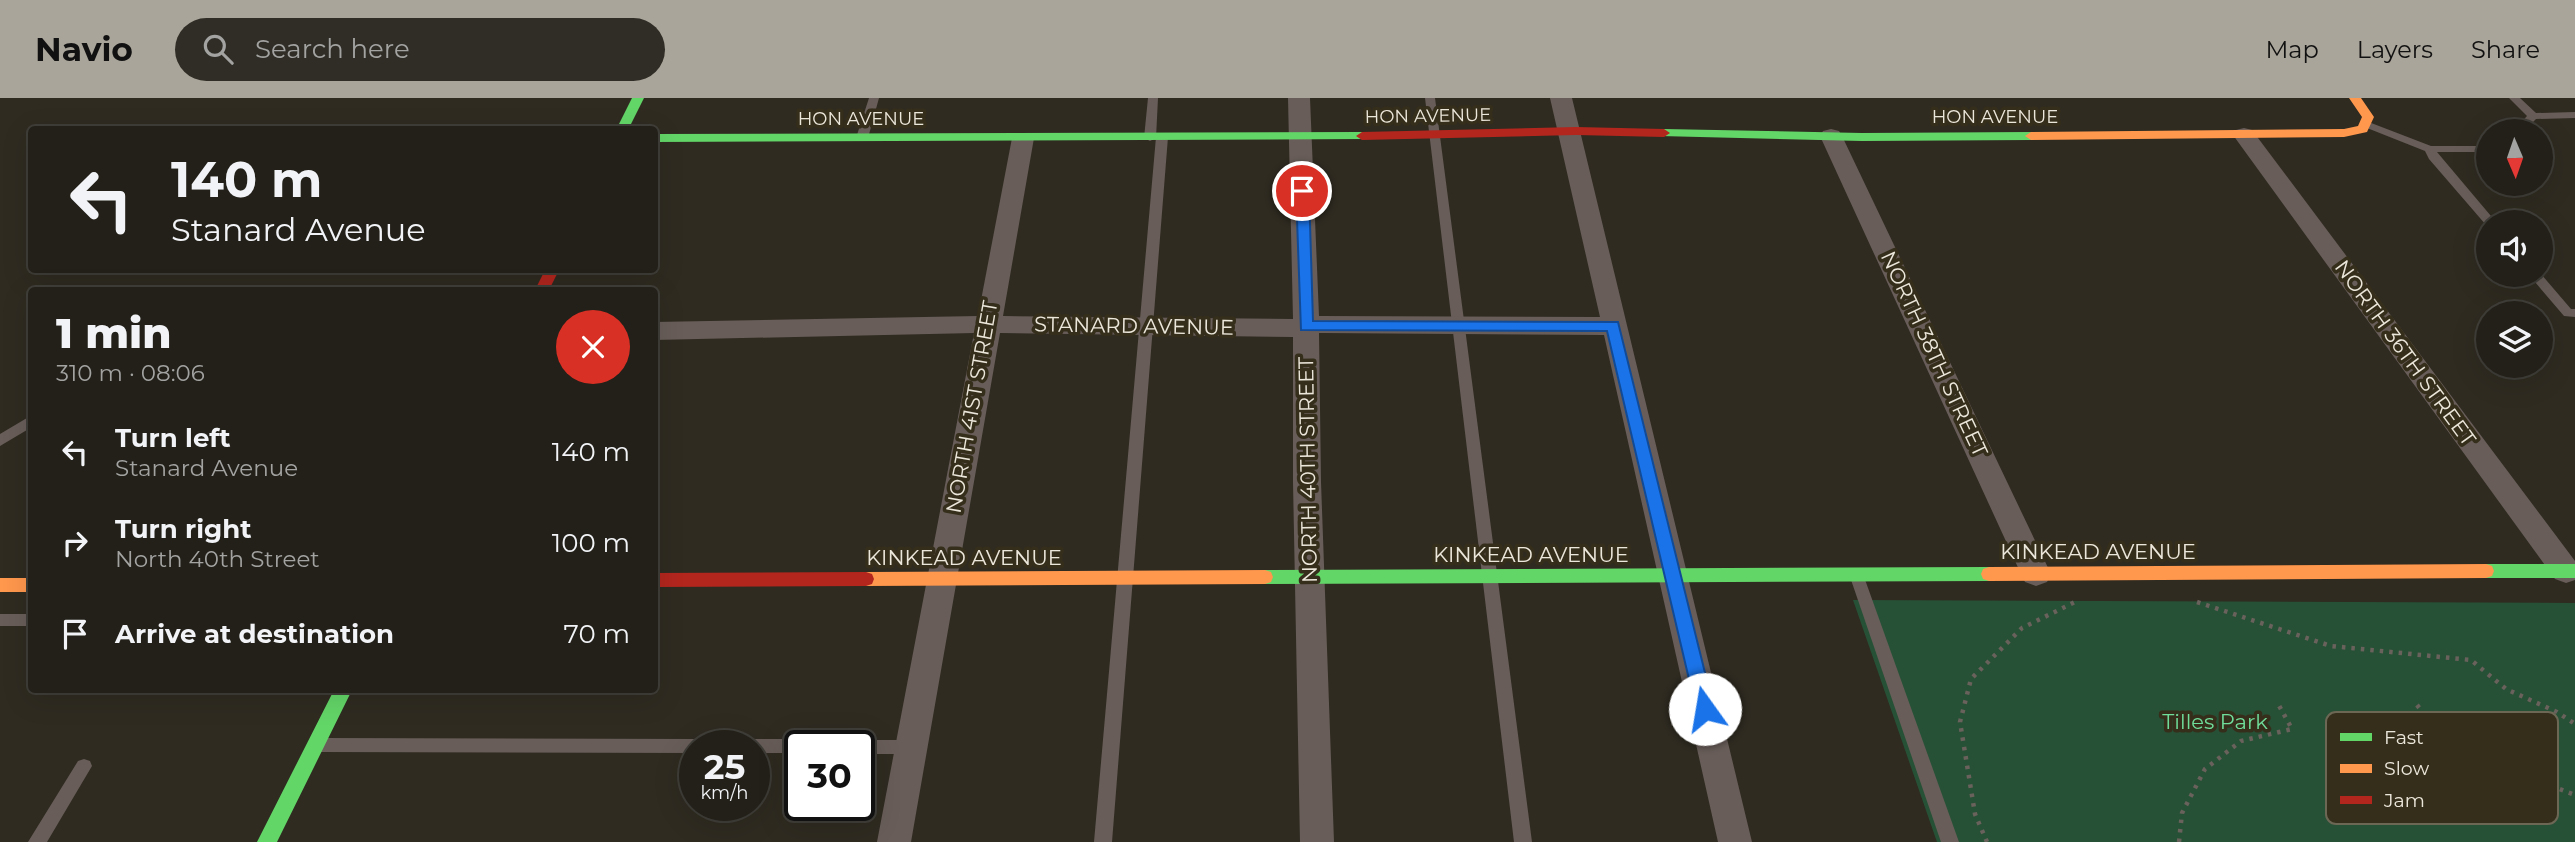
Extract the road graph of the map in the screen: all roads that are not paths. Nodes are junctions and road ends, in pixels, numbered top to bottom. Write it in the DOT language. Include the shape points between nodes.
graph roads {
  1 [pos="638,98"];
  2 [pos="874,98"];
  3 [pos="1153,98"];
  4 [pos="1299,98"];
  5 [pos="1430,98"];
  6 [pos="1561,98"];
  7 [pos="2356,98"];
  8 [pos="2514,98"];
  9 [pos="2532,116"];
  10 [pos="2575,116"];
  11 [pos="2529,119"];
  12 [pos="2366,124"];
  13 [pos="624,126"];
  14 [pos="1568,131"];
  15 [pos="1434,135"];
  16 [pos="2244,135"];
  17 [pos="1831,136"];
  18 [pos="1156,137"];
  19 [pos="1300,137"];
  20 [pos="658,138"];
  21 [pos="862,138"];
  22 [pos="1023,138"];
  23 [pos="2430,149"];
  24 [pos="2476,149"];
  25 [pos="2479,210"];
  26 [pos="2545,287"];
  27 [pos="2575,313"];
  28 [pos="987,325"];
  29 [pos="1306,326"];
  30 [pos="1460,326"];
  31 [pos="1613,326"];
  32 [pos="1149,327"];
  33 [pos="658,331"];
  34 [pos="28,423"];
  35 [pos="0,441"];
  36 [pos="2570,571"];
  37 [pos="2036,573"];
  38 [pos="1856,574"];
  39 [pos="1674,575"];
  40 [pos="1488,576"];
  41 [pos="1310,577"];
  42 [pos="1124,578"];
  43 [pos="941,579"];
  44 [pos="658,580"];
  45 [pos="0,585"];
  46 [pos="28,585"];
  47 [pos="0,620"];
  48 [pos="28,620"];
  49 [pos="342,693"];
  50 [pos="316,745"];
  51 [pos="679,746"];
  52 [pos="875,747"];
  53 [pos="911,747"];
  54 [pos="84,766"];
  55 [pos="37,842"];
  56 [pos="267,842"];
  57 [pos="894,842"];
  58 [pos="1103,842"];
  59 [pos="1317,842"];
  60 [pos="1524,842"];
  61 [pos="1735,842"];
  62 [pos="1950,842"];
  1 -- 13 [label="street"];
  2 -- 21 [label="lane"];
  3 -- 18 [label="lane"];
  4 -- 19 [label="street, NORTH 40TH STREET"];
  5 -- 15 [label="lane"];
  6 -- 14 [label="street"];
  7 -- 12 [label="street" via="2368,117"];
  8 -- 9 [label="lane"];
  9 -- 10 [label="lane"];
  9 -- 11 [label="lane"];
  12 -- 16 [label="street, HON AVENUE" via="2344,133"];
  12 -- 23 [label="lane"];
  14 -- 15 [label="street, HON AVENUE"];
  14 -- 17 [label="street, HON AVENUE"];
  14 -- 31 [label="street"];
  15 -- 19 [label="street, HON AVENUE"];
  15 -- 30 [label="lane"];
  16 -- 17 [label="street, HON AVENUE"];
  16 -- 36 [label="street, NORTH 36TH STREET"];
  17 -- 37 [label="street, NORTH 38TH STREET"];
  18 -- 19 [label="street, HON AVENUE"];
  18 -- 22 [label="street, HON AVENUE"];
  18 -- 32 [label="lane"];
  19 -- 29 [label="street, NORTH 40TH STREET"];
  20 -- 21 [label="street, HON AVENUE"];
  21 -- 22 [label="street, HON AVENUE"];
  22 -- 28 [label="street, NORTH 41ST STREET"];
  23 -- 24 [label="lane"];
  23 -- 25 [label="lane"];
  26 -- 27 [label="lane" via="2568,313"];
  28 -- 32 [label="street, STANARD AVENUE"];
  28 -- 33 [label="street, STANARD AVENUE"];
  28 -- 43 [label="street, NORTH 41ST STREET"];
  29 -- 30 [label="street, STANARD AVENUE"];
  29 -- 32 [label="street, STANARD AVENUE"];
  29 -- 41 [label="street, NORTH 40TH STREET"];
  30 -- 31 [label="street, STANARD AVENUE"];
  30 -- 40 [label="lane"];
  31 -- 39 [label="street"];
  32 -- 42 [label="lane"];
  34 -- 35 [label="lane"];
  36 -- 37 [label="street, KINKEAD AVENUE"];
  37 -- 38 [label="street, KINKEAD AVENUE"];
  38 -- 39 [label="street, KINKEAD AVENUE"];
  38 -- 62 [label="lane"];
  39 -- 40 [label="street, KINKEAD AVENUE"];
  39 -- 61 [label="street"];
  40 -- 41 [label="street, KINKEAD AVENUE"];
  40 -- 60 [label="lane"];
  41 -- 42 [label="street, KINKEAD AVENUE"];
  41 -- 59 [label="street, NORTH 40TH STREET"];
  42 -- 43 [label="street, KINKEAD AVENUE"];
  42 -- 58 [label="lane"];
  43 -- 44 [label="street, KINKEAD AVENUE"];
  43 -- 53 [label="street, NORTH 41ST STREET"];
  45 -- 46 [label="street"];
  47 -- 48 [label="lane"];
  49 -- 50 [label="street"];
  50 -- 51 [label="lane"];
  50 -- 56 [label="street"];
  52 -- 53 [label="lane"];
  53 -- 57 [label="street, NORTH 41ST STREET"];
  54 -- 55 [label="lane"];
}
